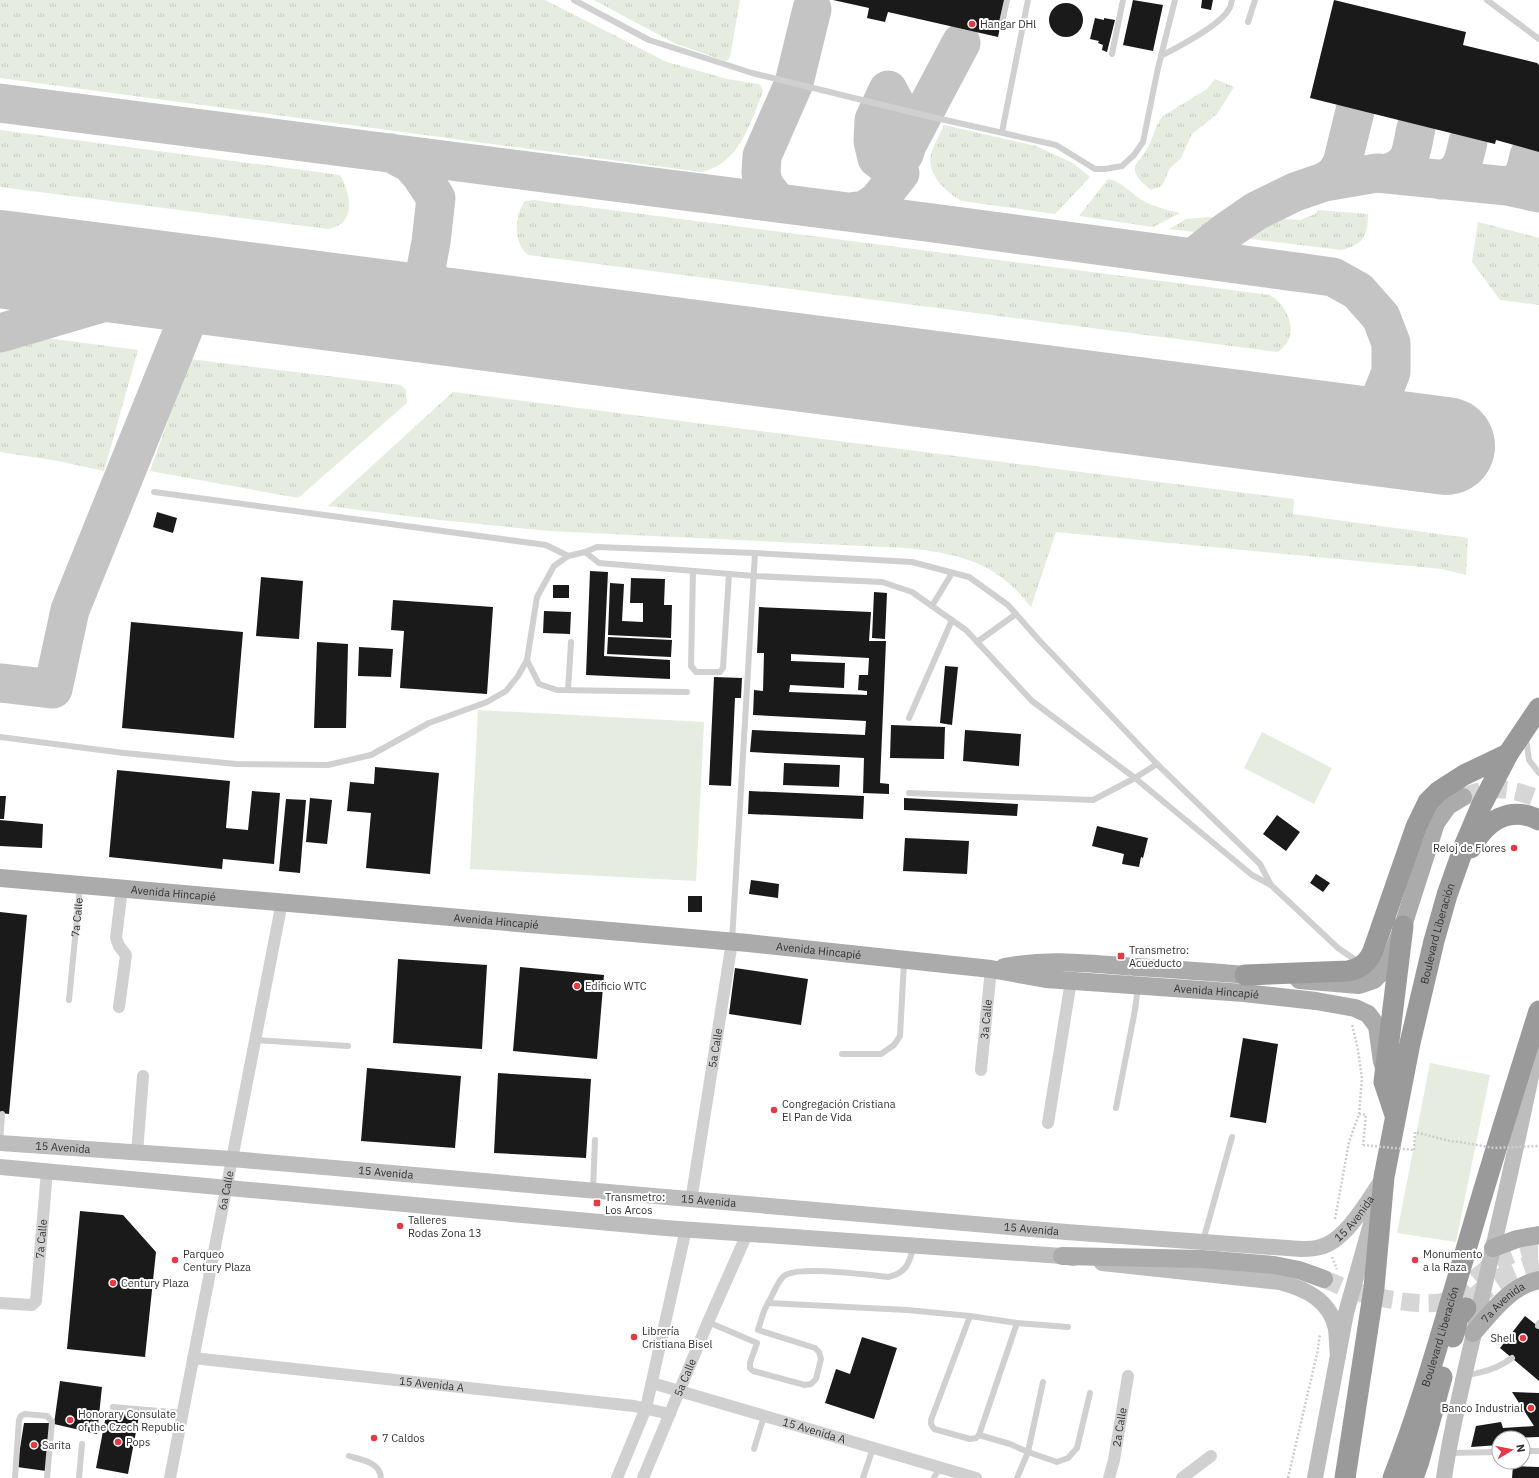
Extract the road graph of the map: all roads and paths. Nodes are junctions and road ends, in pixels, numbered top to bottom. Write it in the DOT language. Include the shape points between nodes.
graph roads {
  1 [pos="574,0"];
  2 [pos="1007,0"];
  3 [pos="1028,0"];
  4 [pos="1123,0"];
  5 [pos="1175,0"];
  6 [pos="1232,0"];
  7 [pos="1254,0"];
  8 [pos="1488,0"];
  9 [pos="1248,22"];
  10 [pos="1001,27"];
  11 [pos="1539,39"];
  12 [pos="1112,54"];
  13 [pos="1161,56"];
  14 [pos="1002,132"];
  15 [pos="154,492"];
  16 [pos="584,552"];
  17 [pos="755,553"];
  18 [pos="568,556"];
  19 [pos="693,571"];
  20 [pos="952,573"];
  21 [pos="728,574"];
  22 [pos="754,576"];
  23 [pos="932,606"];
  24 [pos="1016,614"];
  25 [pos="952,620"];
  26 [pos="571,642"];
  27 [pos="977,642"];
  28 [pos="527,660"];
  29 [pos="568,690"];
  30 [pos="687,692"];
  31 [pos="1539,708"];
  32 [pos="909,718"];
  33 [pos="1526,728"];
  34 [pos="0,737"];
  35 [pos="1508,754"];
  36 [pos="1157,764"];
  37 [pos="1539,774"];
  38 [pos="1135,778"];
  39 [pos="909,793"];
  40 [pos="1463,797"];
  41 [pos="1539,820"];
  42 [pos="0,878"];
  43 [pos="81,884"];
  44 [pos="1271,885"];
  45 [pos="122,888"];
  46 [pos="1447,895"];
  47 [pos="282,902"];
  48 [pos="1403,926"];
  49 [pos="732,942"];
  50 [pos="904,960"];
  51 [pos="1363,965"];
  52 [pos="991,969"];
  53 [pos="1245,975"];
  54 [pos="1071,981"];
  55 [pos="1138,986"];
  56 [pos="69,1000"];
  57 [pos="119,1006"];
  58 [pos="1350,1007"];
  59 [pos="1539,1011"];
  60 [pos="255,1040"];
  61 [pos="1539,1040"];
  62 [pos="348,1046"];
  63 [pos="842,1054"];
  64 [pos="981,1070"];
  65 [pos="143,1076"];
  66 [pos="1384,1082"];
  67 [pos="1116,1108"];
  68 [pos="2,1114"];
  69 [pos="1359,1114"];
  70 [pos="1395,1116"];
  71 [pos="1048,1123"];
  72 [pos="1232,1137"];
  73 [pos="595,1140"];
  74 [pos="0,1143"];
  75 [pos="1539,1146"];
  76 [pos="137,1153"];
  77 [pos="232,1160"];
  78 [pos="0,1167"];
  79 [pos="47,1171"];
  80 [pos="1384,1177"];
  81 [pos="227,1188"];
  82 [pos="593,1192"];
  83 [pos="691,1201"];
  84 [pos="1334,1221"];
  85 [pos="686,1229"];
  86 [pos="747,1234"];
  87 [pos="1539,1235"];
  88 [pos="1203,1242"];
  89 [pos="914,1246"];
  90 [pos="1493,1248"];
  91 [pos="1331,1255"];
  92 [pos="1062,1256"];
  93 [pos="1330,1275"];
  94 [pos="1539,1280"];
  95 [pos="0,1303"];
  96 [pos="768,1303"];
  97 [pos="1466,1308"];
  98 [pos="970,1316"];
  99 [pos="708,1322"];
  100 [pos="1017,1323"];
  101 [pos="1068,1327"];
  102 [pos="758,1330"];
  103 [pos="1321,1333"];
  104 [pos="1474,1333"];
  105 [pos="756,1343"];
  106 [pos="1338,1356"];
  107 [pos="193,1358"];
  108 [pos="1512,1358"];
  109 [pos="1128,1376"];
  110 [pos="1463,1377"];
  111 [pos="1043,1382"];
  112 [pos="652,1383"];
  113 [pos="679,1391"];
  114 [pos="1090,1393"];
  115 [pos="112,1407"];
  116 [pos="646,1408"];
  117 [pos="183,1413"];
  118 [pos="670,1414"];
  119 [pos="764,1416"];
  120 [pos="979,1434"];
  121 [pos="82,1444"];
  122 [pos="873,1448"];
  123 [pos="754,1449"];
  124 [pos="1028,1452"];
  125 [pos="1491,1452"];
  126 [pos="1447,1454"];
  127 [pos="349,1456"];
  128 [pos="1211,1456"];
  129 [pos="937,1473"];
  130 [pos="1316,1475"];
  131 [pos="1113,1477"];
  132 [pos="15,1478"];
  133 [pos="47,1478"];
  134 [pos="79,1478"];
  135 [pos="170,1478"];
  136 [pos="382,1478"];
  137 [pos="617,1478"];
  138 [pos="643,1478"];
  139 [pos="863,1478"];
  140 [pos="976,1478"];
  141 [pos="1017,1478"];
  142 [pos="1182,1478"];
  143 [pos="1288,1478"];
  144 [pos="1345,1478"];
  145 [pos="1393,1478"];
  146 [pos="1413,1478"];
  147 [pos="1444,1478"];
  1 -- 14 [label="lane" via="649,40 752,73"];
  2 -- 10 [label="lane"];
  3 -- 14 [label="lane"];
  4 -- 12 [label="lane"];
  5 -- 13 [label="lane"];
  6 -- 13 [label="lane" via="1229,10 1213,26"];
  7 -- 9 [label="lane"];
  8 -- 11 [label="lane"];
  13 -- 14 [label="lane" via="1143,142 1122,166 1095,169 1056,144"];
  15 -- 18 [label="lane" via="546,545"];
  16 -- 17 [label="lane" via="597,547"];
  16 -- 18 [label="lane"];
  16 -- 19 [label="lane" via="599,563"];
  17 -- 20 [label="lane" via="912,562"];
  17 -- 22 [label="lane"];
  18 -- 28 [label="lane" via="554,566 537,597"];
  19 -- 21 [label="lane"];
  19 -- 21 [label="lane" via="691,666 696,672 720,672 723,668"];
  20 -- 23 [label="lane"];
  20 -- 24 [label="lane" via="969,577 1008,605"];
  21 -- 22 [label="lane"];
  22 -- 23 [label="lane" via="882,582 912,592"];
  22 -- 49 [label="lane"];
  23 -- 25 [label="lane"];
  24 -- 27 [label="lane"];
  24 -- 36 [label="lane"];
  25 -- 27 [label="lane"];
  25 -- 32 [label="lane"];
  26 -- 29 [label="lane"];
  27 -- 38 [label="lane" via="1032,701"];
  28 -- 29 [label="lane" via="539,684 558,690"];
  28 -- 34 [label="lane" via="506,691 487,702 429,723 371,755 328,765 236,764"];
  29 -- 30 [label="lane"];
  31 -- 33 [label="highway, Boulevard Liberación"];
  33 -- 35 [label="highway, Boulevard Liberación"];
  33 -- 37 [label="lane" via="1529,760"];
  35 -- 46 [label="highway, Boulevard Liberación" via="1482,804"];
  35 -- 51 [label="highway" via="1455,780 1428,802 1416,827 1373,951"];
  36 -- 38 [label="lane"];
  36 -- 44 [label="lane" via="1260,864"];
  38 -- 39 [label="lane" via="1093,800"];
  38 -- 44 [label="lane" via="1252,875"];
  40 -- 48 [label="main road, Avenida Hincapié" via="1448,806 1436,823"];
  41 -- 46 [label="highway" via="1517,813 1490,824 1473,845"];
  42 -- 43 [label="main road, Avenida Hincapié"];
  43 -- 45 [label="main road, Avenida Hincapié"];
  43 -- 56 [label="lane, 7a Calle"];
  44 -- 51 [label="lane" via="1338,948"];
  45 -- 47 [label="main road, Avenida Hincapié"];
  45 -- 57 [label="street" via="116,938 126,956"];
  46 -- 70 [label="highway, Boulevard Liberación" via="1434,941"];
  47 -- 49 [label="main road, Avenida Hincapié"];
  47 -- 60 [label="street, 6a Calle"];
  48 -- 53 [label="main road, Avenida Hincapié" via="1386,966 1374,980 1364,984 1352,986"];
  48 -- 66 [label="highway"];
  49 -- 50 [label="main road, Avenida Hincapié"];
  49 -- 83 [label="street, 5a Calle"];
  50 -- 52 [label="main road, Avenida Hincapié"];
  50 -- 63 [label="lane" via="900,1036 894,1045 881,1054"];
  51 -- 53 [label="highway" via="1343,971"];
  52 -- 53 [label="main road, Avenida Hincapié" via="1053,962"];
  52 -- 54 [label="main road, Avenida Hincapié"];
  52 -- 64 [label="street, 3a Calle"];
  54 -- 55 [label="main road, Avenida Hincapié"];
  54 -- 71 [label="street"];
  55 -- 58 [label="main road, Avenida Hincapié" via="1283,997"];
  55 -- 67 [label="lane"];
  58 -- 66 [label="main road, Avenida Hincapié" via="1364,1011 1375,1022"];
  58 -- 69 [label="path" via="1362,1079"];
  59 -- 145 [label="highway, Boulevard Liberación" via="1443,1329"];
  60 -- 62 [label="lane"];
  60 -- 77 [label="street, 6a Calle"];
  61 -- 90 [label="street"];
  65 -- 76 [label="street"];
  66 -- 70 [label="highway"];
  68 -- 74 [label="lane"];
  69 -- 75 [label="path, bridge" via="1366,1114 1363,1145 1414,1150 1415,1132 1494,1148"];
  69 -- 84 [label="path" via="1349,1142"];
  70 -- 80 [label="highway, Boulevard Liberación"];
  72 -- 88 [label="lane"];
  73 -- 82 [label="lane"];
  74 -- 76 [label="street, 15 Avenida"];
  76 -- 77 [label="street, 15 Avenida"];
  77 -- 81 [label="street, 6a Calle"];
  77 -- 82 [label="street, 15 Avenida"];
  78 -- 79 [label="street"];
  79 -- 81 [label="street"];
  79 -- 95 [label="street, 7a Calle" via="38,1296 32,1305"];
  80 -- 88 [label="street, 15 Avenida" via="1348,1229 1335,1240 1320,1247 1301,1249"];
  80 -- 106 [label="street, Boulevard Liberación" via="1346,1313"];
  80 -- 144 [label="highway, Boulevard Liberación" via="1374,1288"];
  81 -- 85 [label="street"];
  81 -- 107 [label="street, 6a Calle"];
  82 -- 83 [label="street, 15 Avenida"];
  83 -- 88 [label="street, 15 Avenida"];
  85 -- 86 [label="street"];
  85 -- 112 [label="street"];
  86 -- 89 [label="street"];
  86 -- 99 [label="street, 5a Calle"];
  87 -- 90 [label="main road"];
  89 -- 92 [label="street"];
  89 -- 96 [label="lane" via="908,1264 898,1275 888,1277 809,1271 789,1273 783,1277"];
  90 -- 104 [label="street"];
  91 -- 93 [label="path" via="1337,1267"];
  92 -- 93 [label="main road" via="1202,1259 1260,1264"];
  92 -- 106 [label="street" via="1116,1266 1266,1281 1296,1287 1311,1293 1325,1305 1336,1328"];
  94 -- 104 [label="main road, 7a Avenida" via="1523,1285 1506,1297"];
  96 -- 98 [label="lane"];
  96 -- 102 [label="lane"];
  97 -- 146 [label="highway" via="1458,1318"];
  98 -- 100 [label="lane"];
  98 -- 120 [label="lane" via="931,1424 934,1429 970,1439 976,1438"];
  99 -- 105 [label="lane"];
  99 -- 113 [label="street, 5a Calle"];
  100 -- 101 [label="lane"];
  100 -- 120 [label="lane"];
  102 -- 105 [label="lane"];
  102 -- 105 [label="lane" via="815,1348 821,1359 816,1379 805,1385 753,1371 750,1363"];
  103 -- 143 [label="path"];
  104 -- 110 [label="street"];
  106 -- 130 [label="street, Boulevard Liberación"];
  107 -- 116 [label="street, 15 Avenida A"];
  107 -- 117 [label="street, 6a Calle"];
  108 -- 110 [label="lane" via="1492,1370"];
  109 -- 131 [label="street, 2a Calle"];
  110 -- 126 [label="street"];
  111 -- 124 [label="lane"];
  112 -- 113 [label="street, 15 Avenida A"];
  112 -- 116 [label="street"];
  113 -- 118 [label="street, 5a Calle"];
  113 -- 119 [label="street, 15 Avenida A"];
  114 -- 124 [label="lane" via="1077,1448 1068,1458 1057,1462"];
  115 -- 117 [label="lane"];
  116 -- 118 [label="street, 15 Avenida A"];
  116 -- 137 [label="street"];
  117 -- 135 [label="street, 6a Calle"];
  118 -- 138 [label="street, 5a Calle"];
  119 -- 122 [label="street, 15 Avenida A"];
  119 -- 123 [label="lane"];
  120 -- 124 [label="lane"];
  121 -- 134 [label="lane"];
  122 -- 129 [label="street, 15 Avenida A"];
  122 -- 139 [label="lane"];
  124 -- 141 [label="lane"];
  125 -- 126 [label="lane"];
  126 -- 147 [label="street"];
  127 -- 136 [label="lane" via="374,1464"];
  128 -- 142 [label="street"];
  129 -- 140 [label="street, 15 Avenida A"];
  132 -- 133 [label="lane" via="20,1420 25,1414 47,1416 52,1422"];
}
